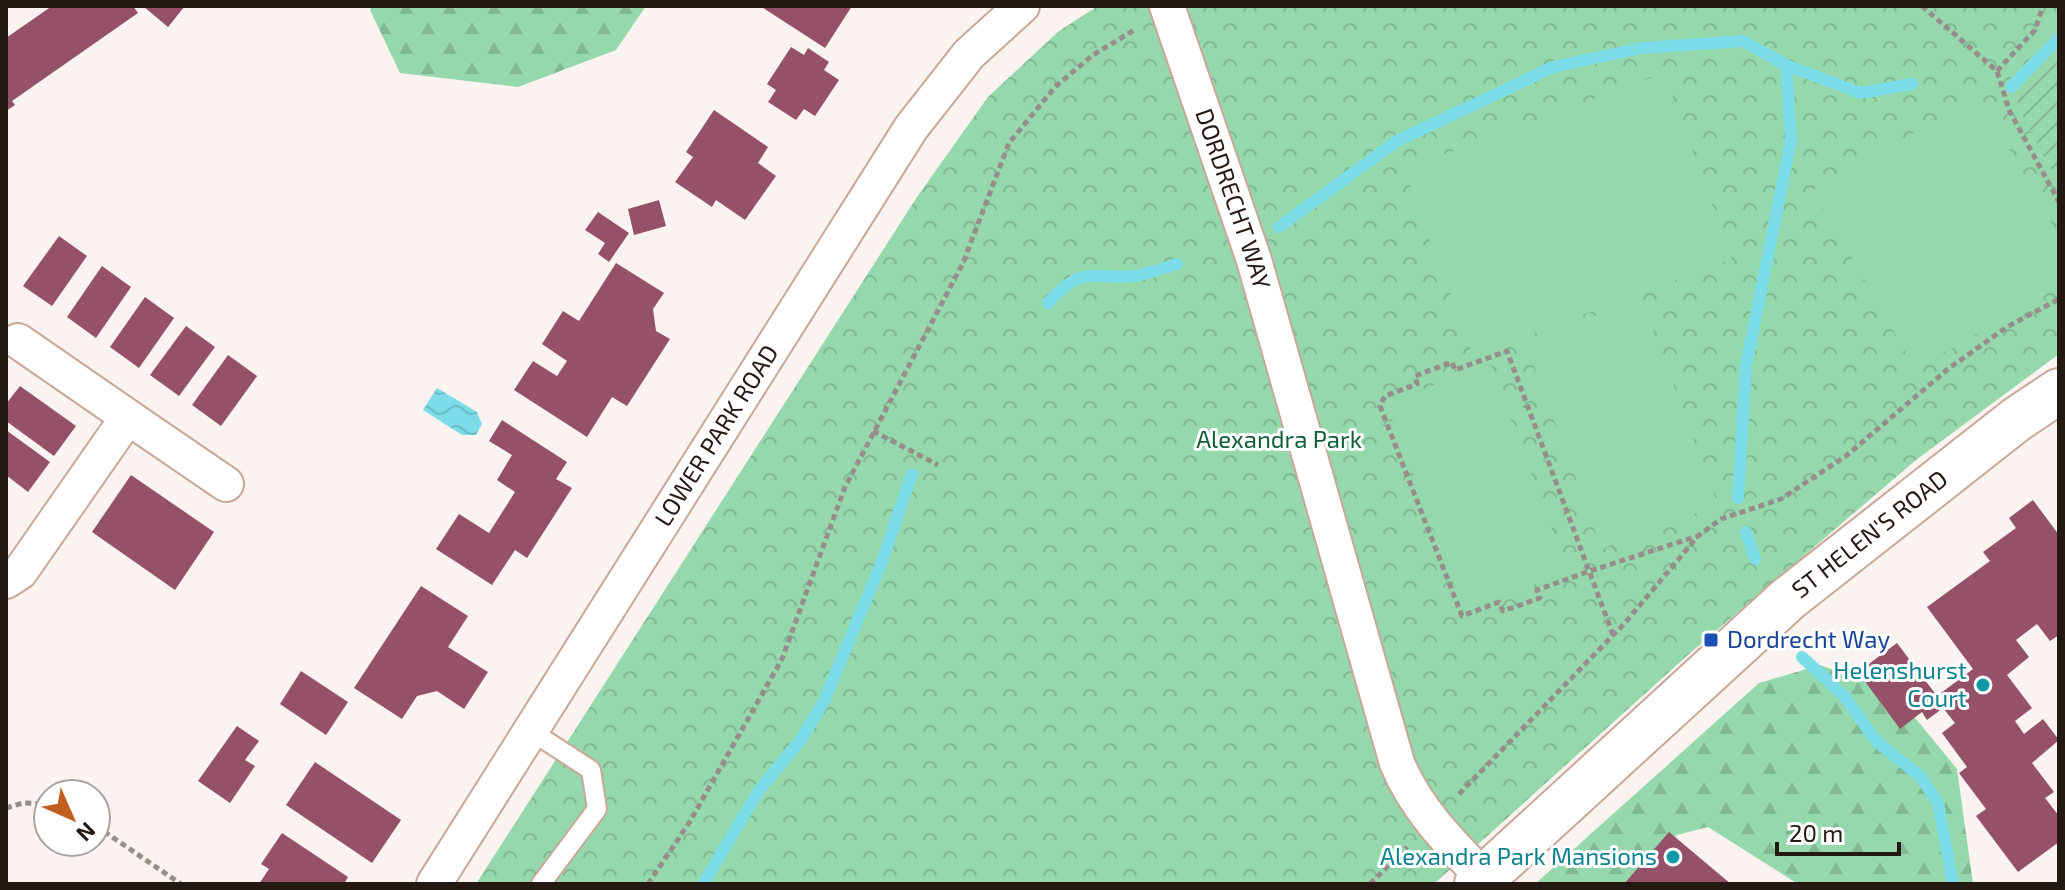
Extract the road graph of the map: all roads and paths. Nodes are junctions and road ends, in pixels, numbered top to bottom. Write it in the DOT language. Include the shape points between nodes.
graph roads {
  1 [pos="1022,6"];
  2 [pos="1922,6"];
  3 [pos="2043,6"];
  4 [pos="1168,8"];
  5 [pos="1997,72"];
  6 [pos="2059,202"];
  7 [pos="2059,299"];
  8 [pos="18,341"];
  9 [pos="2059,391"];
  10 [pos="128,417"];
  11 [pos="873,431"];
  12 [pos="938,465"];
  13 [pos="226,484"];
  14 [pos="1698,536"];
  15 [pos="1590,571"];
  16 [pos="6,581"];
  17 [pos="1613,635"];
  18 [pos="531,731"];
  19 [pos="32,803"];
  20 [pos="6,808"];
  21 [pos="1431,822"];
  22 [pos="112,837"];
  23 [pos="1480,881"];
  24 [pos="181,884"];
  25 [pos="434,884"];
  26 [pos="541,884"];
  27 [pos="648,884"];
  28 [pos="1370,884"];
  1 -- 18 [label="street, LOWER PARK ROAD" via="969,54 911,128"];
  2 -- 5 [label="path"];
  3 -- 5 [label="path" via="2035,30"];
  4 -- 11 [label="path" via="1084,62 1056,86 1009,143 963,263"];
  4 -- 21 [label="street, DORDRECHT WAY" via="1254,260 1397,763"];
  5 -- 6 [label="path" via="2009,110"];
  7 -- 14 [label="path" via="2007,327 1948,369 1846,456 1781,499 1721,519"];
  8 -- 10 [label="street"];
  9 -- 23 [label="main road, ST HELEN'S ROAD" via="1788,599"];
  10 -- 13 [label="street"];
  10 -- 16 [label="street" via="20,572"];
  11 -- 12 [label="path"];
  11 -- 27 [label="path" via="845,487 782,659 689,823"];
  14 -- 15 [label="path"];
  14 -- 17 [label="path"];
  15 -- 15 [label="path" via="1537,590 1540,598 1503,611 1499,602 1462,616 1380,406 1385,396 1417,384 1415,376 1452,362 1455,370 1507,351"];
  15 -- 17 [label="path"];
  17 -- 21 [label="path"];
  18 -- 25 [label="street, LOWER PARK ROAD"];
  18 -- 26 [label="lane" via="591,770 597,809"];
  19 -- 20 [label="path"];
  21 -- 23 [label="street, DORDRECHT WAY"];
  21 -- 28 [label="path"];
  22 -- 24 [label="path"];
}
